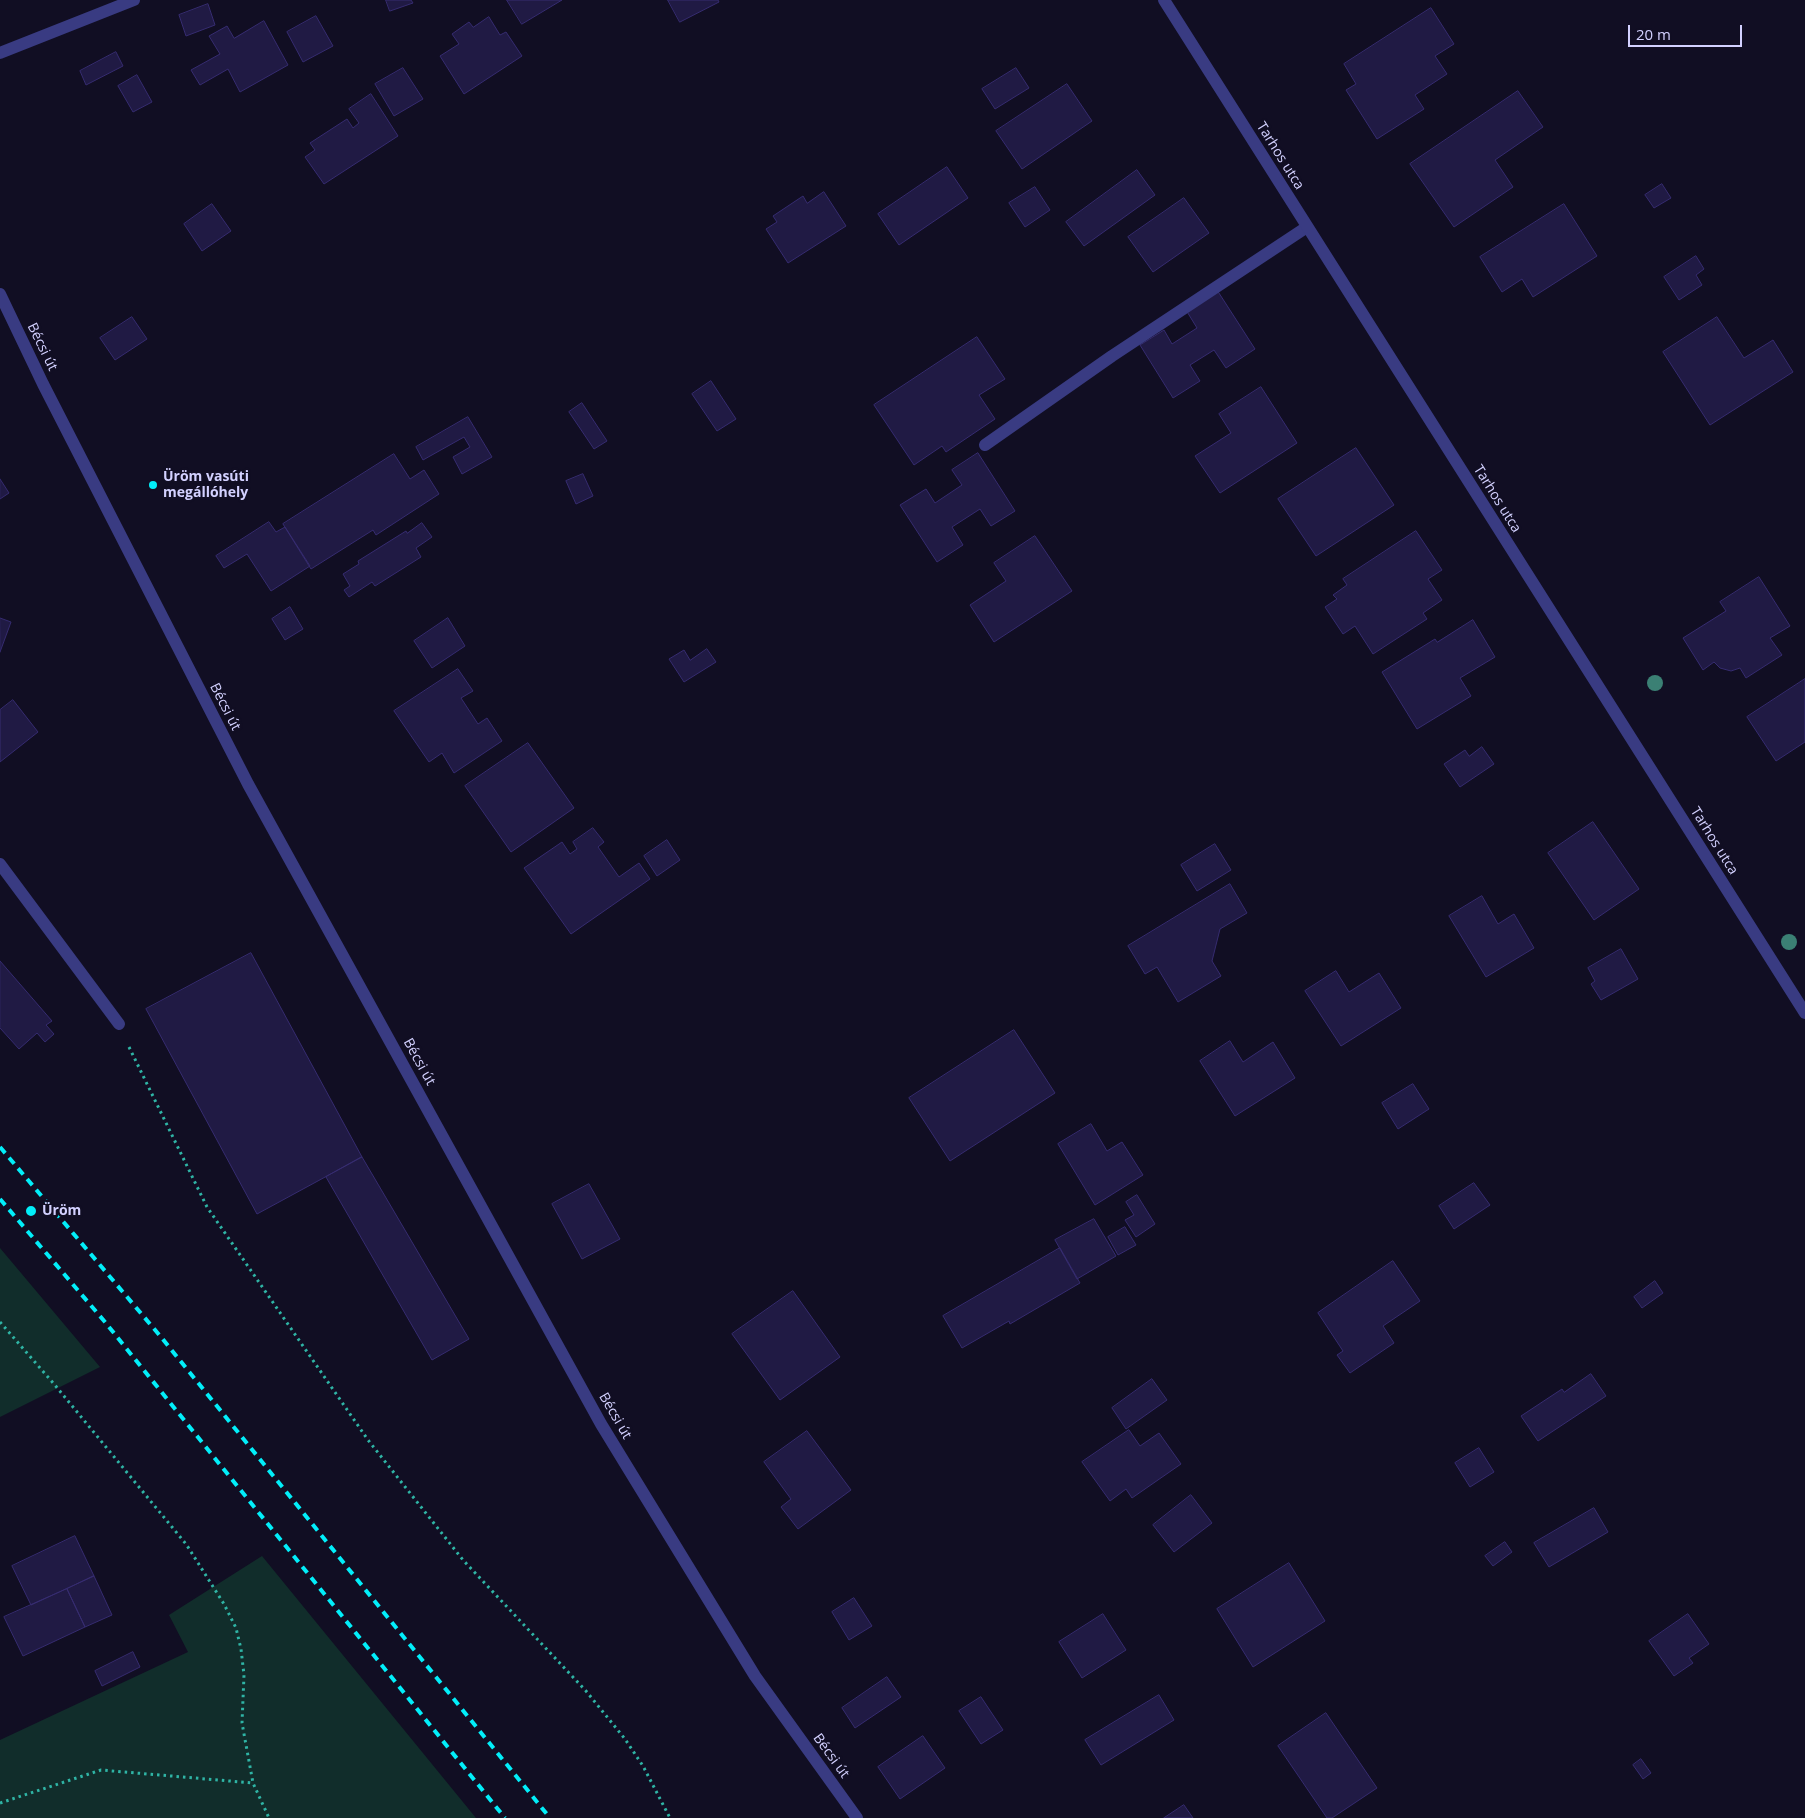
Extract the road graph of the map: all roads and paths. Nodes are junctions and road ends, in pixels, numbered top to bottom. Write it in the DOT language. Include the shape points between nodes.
graph roads {
  1 [pos="134,0"];
  2 [pos="1164,0"];
  3 [pos="0,53"];
  4 [pos="1307,227"];
  5 [pos="0,294"];
  6 [pos="985,445"];
  7 [pos="0,864"];
  8 [pos="1805,1013"];
  9 [pos="118,1024"];
  10 [pos="0,1322"];
  11 [pos="253,1783"];
  12 [pos="0,1803"];
  13 [pos="269,1818"];
  14 [pos="670,1818"];
  15 [pos="857,1818"];
  1 -- 3 [label="street"];
  2 -- 4 [label="street, Tarhos utca"];
  4 -- 6 [label="street"];
  4 -- 8 [label="street, Tarhos utca"];
  5 -- 15 [label="street, Bécsi út" via="248,784 597,1415 755,1676"];
  7 -- 9 [label="street"];
  9 -- 14 [label="path" via="208,1207 368,1440 463,1560 586,1690 643,1766"];
  10 -- 11 [label="path" via="186,1544 224,1604 236,1628 241,1649 244,1676 242,1723"];
  11 -- 12 [label="path" via="101,1770"];
  11 -- 13 [label="path"];
}
